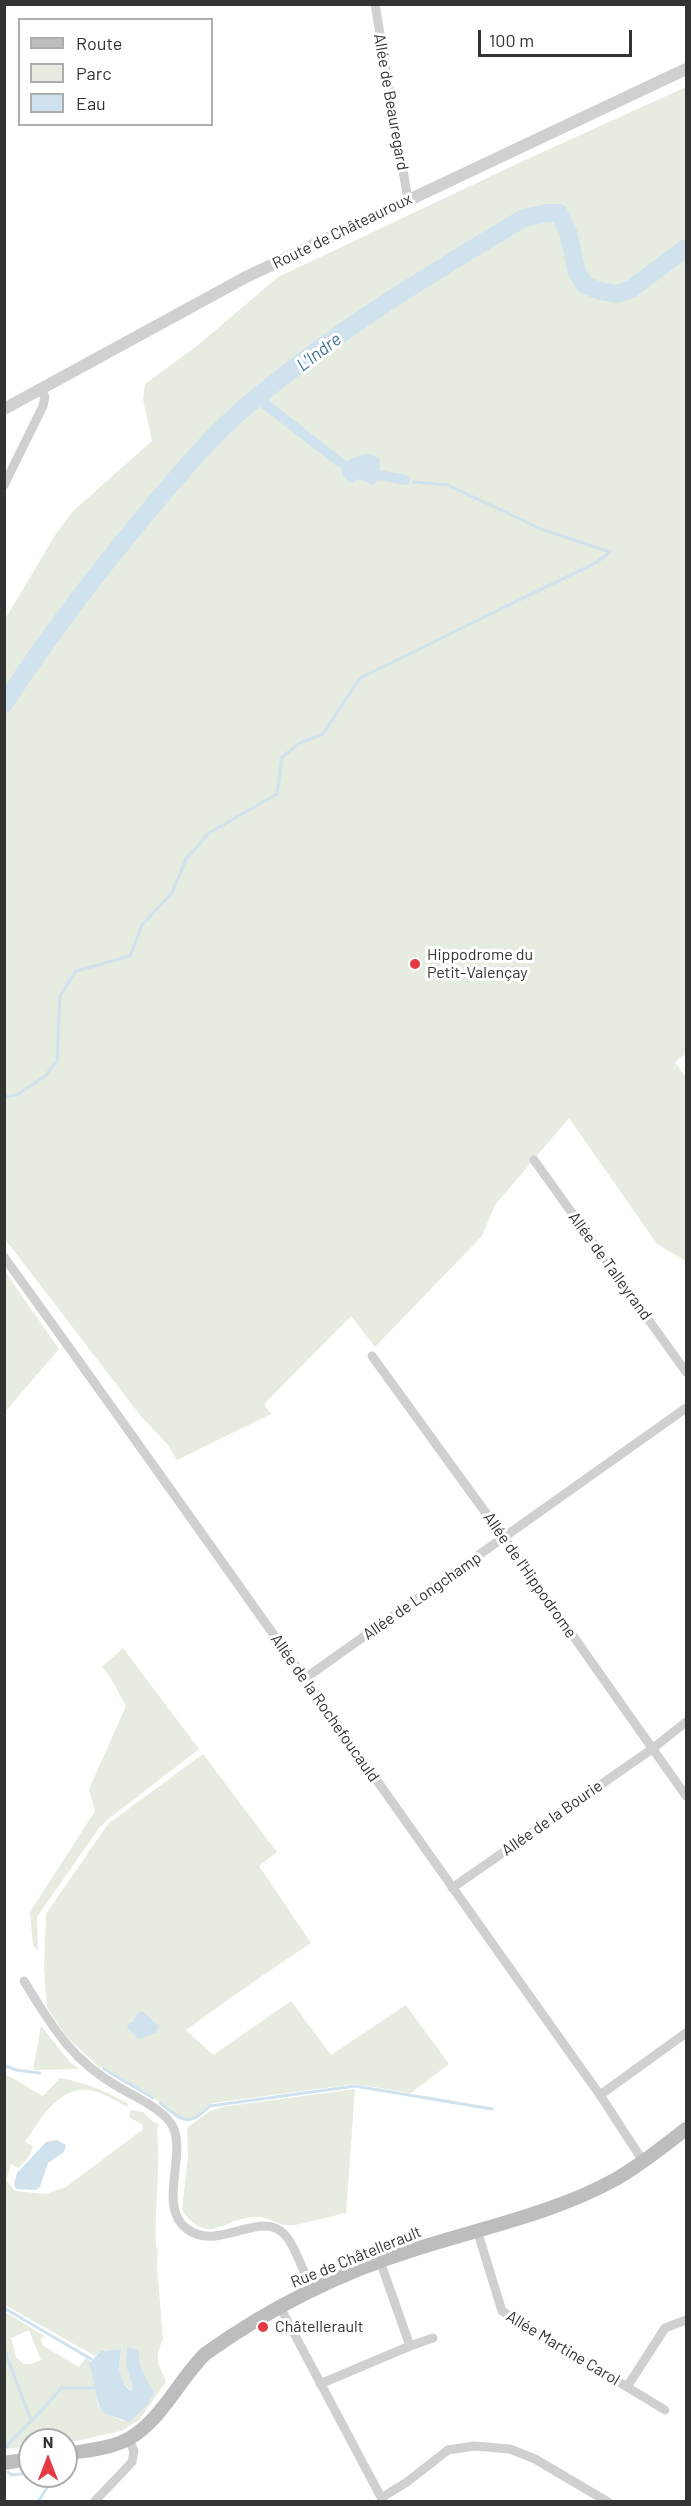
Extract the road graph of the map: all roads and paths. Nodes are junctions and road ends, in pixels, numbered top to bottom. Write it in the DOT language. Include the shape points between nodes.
graph roads {
  1 [pos="375,4"];
  2 [pos="687,69"];
  3 [pos="408,200"];
  4 [pos="40,389"];
  5 [pos="4,409"];
  6 [pos="4,485"];
  7 [pos="534,1160"];
  8 [pos="4,1257"];
  9 [pos="372,1356"];
  10 [pos="687,1372"];
  11 [pos="687,1408"];
  12 [pos="504,1538"];
  13 [pos="304,1679"];
  14 [pos="687,1722"];
  15 [pos="652,1749"];
  16 [pos="687,1796"];
  17 [pos="452,1888"];
  18 [pos="24,1981"];
  19 [pos="687,2033"];
  20 [pos="600,2095"];
  21 [pos="687,2129"];
  22 [pos="643,2161"];
  23 [pos="477,2230"];
  24 [pos="380,2261"];
  25 [pos="311,2290"];
  26 [pos="280,2307"];
  27 [pos="687,2320"];
  28 [pos="433,2338"];
  29 [pos="410,2346"];
  30 [pos="320,2384"];
  31 [pos="627,2387"];
  32 [pos="665,2410"];
  33 [pos="129,2439"];
  34 [pos="78,2452"];
  35 [pos="382,2500"];
  36 [pos="98,2501"];
  37 [pos="608,2502"];
  1 -- 3 [label="street, Allée de Beauregard"];
  2 -- 3 [label="street, Route de Châteauroux"];
  3 -- 4 [label="street, Route de Châteauroux" via="246,278"];
  4 -- 5 [label="street, Route de Châteauroux"];
  4 -- 6 [label="street" via="45,398 43,406"];
  7 -- 10 [label="street, Allée de Talleyrand"];
  8 -- 13 [label="street, Allée de la Rochefoucauld"];
  9 -- 12 [label="street, Allée de l'Hippodrome"];
  11 -- 12 [label="street, Allée de Longchamp"];
  12 -- 13 [label="street, Allée de Longchamp"];
  12 -- 15 [label="street, Allée de l'Hippodrome"];
  13 -- 17 [label="street, Allée de la Rochefoucauld"];
  14 -- 15 [label="street, Allée de la Bourie"];
  15 -- 16 [label="street, Allée de l'Hippodrome"];
  15 -- 17 [label="street, Allée de la Bourie"];
  17 -- 20 [label="street, Allée de la Rochefoucauld"];
  18 -- 25 [label="street" via="51,2025 94,2073 145,2101 174,2129 177,2147 173,2202 184,2228 213,2238 254,2227 277,2229 286,2236"];
  19 -- 20 [label="street"];
  20 -- 22 [label="street, Allée de la Rochefoucauld"];
  21 -- 22 [label="main road, Rue de Châtellerault"];
  22 -- 23 [label="main road, Rue de Châtellerault" via="584,2194"];
  23 -- 24 [label="main road, Rue de Châtellerault"];
  23 -- 31 [label="street, Allée Martine Carol" via="502,2311"];
  24 -- 25 [label="main road, Rue de Châtellerault"];
  24 -- 29 [label="street"];
  25 -- 26 [label="main road, Rue de Châtellerault"];
  26 -- 30 [label="street"];
  26 -- 33 [label="main road, Rue de Châtellerault" via="205,2354 155,2416"];
  27 -- 31 [label="street" via="665,2328"];
  28 -- 29 [label="street"];
  29 -- 30 [label="street"];
  30 -- 35 [label="street"];
  31 -- 32 [label="street, Allée Martine Carol"];
  33 -- 34 [label="main road, Rue de Châtellerault"];
  33 -- 36 [label="street" via="134,2451 132,2462"];
  35 -- 37 [label="street" via="448,2450 474,2446 510,2449 535,2459"];
}
